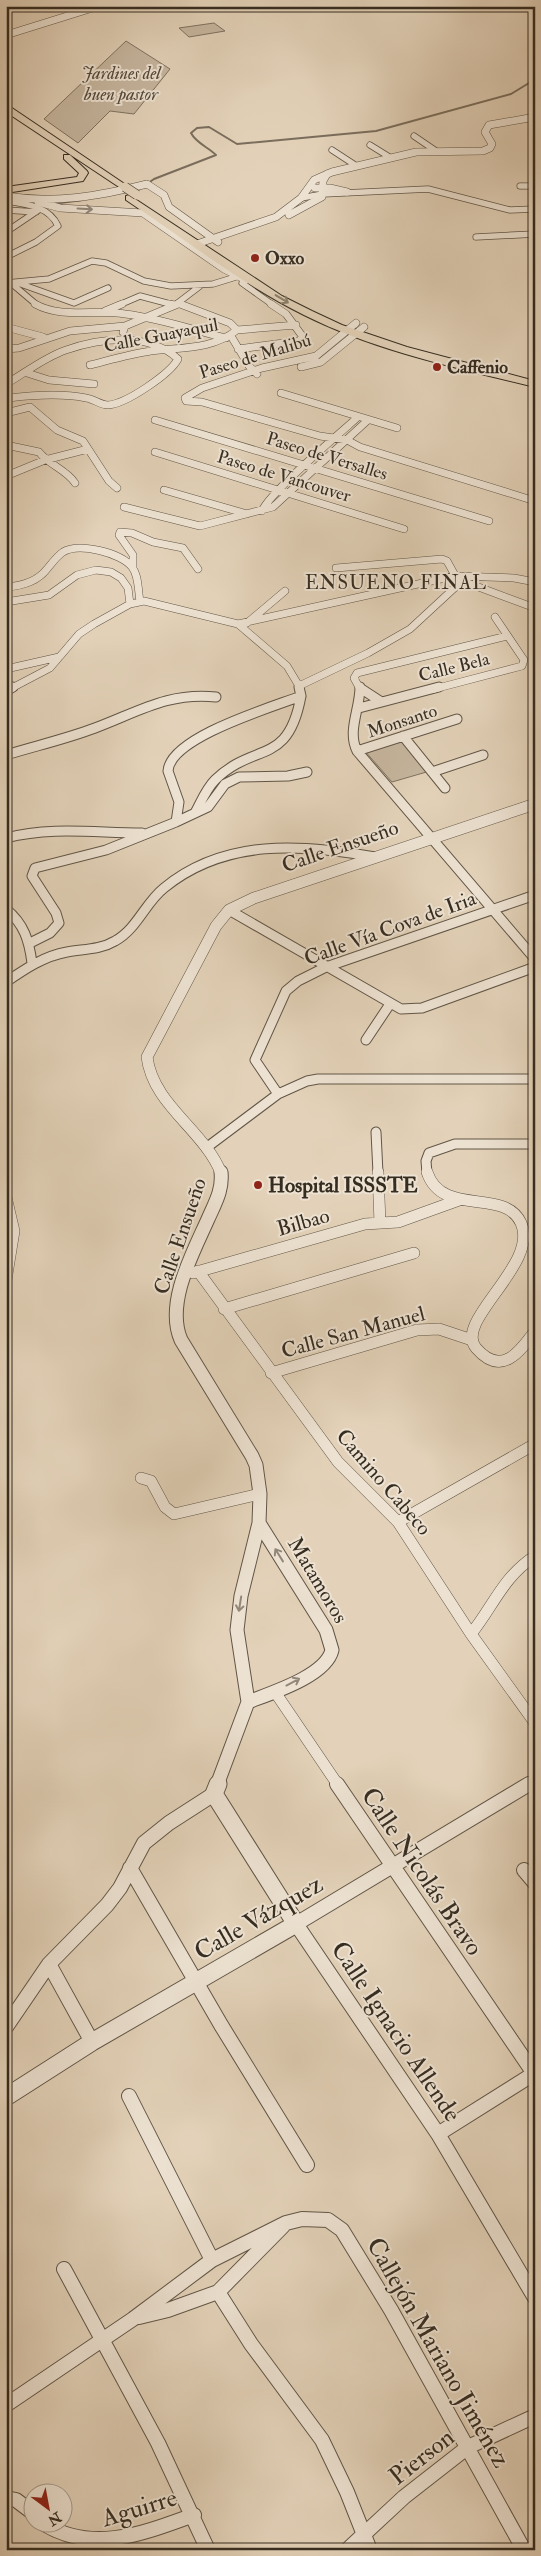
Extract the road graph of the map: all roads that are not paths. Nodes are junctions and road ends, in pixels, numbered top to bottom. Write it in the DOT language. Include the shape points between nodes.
graph roads {
  1 [pos="78,6"];
  2 [pos="99,6"];
  3 [pos="6,30"];
  4 [pos="6,35"];
  5 [pos="6,108"];
  6 [pos="6,114"];
  7 [pos="535,117"];
  8 [pos="414,136"];
  9 [pos="370,144"];
  10 [pos="56,147"];
  11 [pos="332,150"];
  12 [pos="436,150"];
  13 [pos="391,158"];
  14 [pos="356,165"];
  15 [pos="326,174"];
  16 [pos="520,186"];
  17 [pos="535,186"];
  18 [pos="121,188"];
  19 [pos="307,189"];
  20 [pos="6,190"];
  21 [pos="323,191"];
  22 [pos="351,192"];
  23 [pos="6,196"];
  24 [pos="299,200"];
  25 [pos="6,201"];
  26 [pos="318,201"];
  27 [pos="309,205"];
  28 [pos="38,208"];
  29 [pos="535,209"];
  30 [pos="6,210"];
  31 [pos="160,210"];
  32 [pos="510,210"];
  33 [pos="535,214"];
  34 [pos="6,232"];
  35 [pos="535,234"];
  36 [pos="476,237"];
  37 [pos="204,244"];
  38 [pos="6,257"];
  39 [pos="242,278"];
  40 [pos="9,283"];
  41 [pos="18,283"];
  42 [pos="200,286"];
  43 [pos="261,286"];
  44 [pos="108,288"];
  45 [pos="177,304"];
  46 [pos="104,311"];
  47 [pos="150,318"];
  48 [pos="296,325"];
  49 [pos="126,326"];
  50 [pos="6,327"];
  51 [pos="356,328"];
  52 [pos="237,330"];
  53 [pos="43,337"];
  54 [pos="228,337"];
  55 [pos="121,338"];
  56 [pos="6,349"];
  57 [pos="167,349"];
  58 [pos="238,349"];
  59 [pos="320,354"];
  60 [pos="330,356"];
  61 [pos="90,365"];
  62 [pos="253,371"];
  63 [pos="27,373"];
  64 [pos="535,376"];
  65 [pos="50,380"];
  66 [pos="6,384"];
  67 [pos="94,384"];
  68 [pos="535,384"];
  69 [pos="38,393"];
  70 [pos="281,393"];
  71 [pos="9,398"];
  72 [pos="201,400"];
  73 [pos="6,413"];
  74 [pos="358,417"];
  75 [pos="155,420"];
  76 [pos="368,420"];
  77 [pos="397,428"];
  78 [pos="333,440"];
  79 [pos="344,443"];
  80 [pos="6,445"];
  81 [pos="88,449"];
  82 [pos="155,452"];
  83 [pos="45,460"];
  84 [pos="307,465"];
  85 [pos="317,468"];
  86 [pos="6,476"];
  87 [pos="75,483"];
  88 [pos="117,488"];
  89 [pos="164,490"];
  90 [pos="280,490"];
  91 [pos="290,493"];
  92 [pos="535,501"];
  93 [pos="124,507"];
  94 [pos="263,508"];
  95 [pos="248,515"];
  96 [pos="489,521"];
  97 [pos="404,529"];
  98 [pos="133,568"];
  99 [pos="336,568"];
  100 [pos="198,569"];
  101 [pos="458,579"];
  102 [pos="535,582"];
  103 [pos="6,587"];
  104 [pos="285,591"];
  105 [pos="140,601"];
  106 [pos="6,602"];
  107 [pos="130,604"];
  108 [pos="535,608"];
  109 [pos="495,617"];
  110 [pos="247,623"];
  111 [pos="238,624"];
  112 [pos="507,636"];
  113 [pos="60,657"];
  114 [pos="6,668"];
  115 [pos="299,686"];
  116 [pos="360,688"];
  117 [pos="6,691"];
  118 [pos="301,696"];
  119 [pos="216,698"];
  120 [pos="380,701"];
  121 [pos="359,708"];
  122 [pos="457,719"];
  123 [pos="403,736"];
  124 [pos="357,751"];
  125 [pos="6,755"];
  126 [pos="483,755"];
  127 [pos="306,772"];
  128 [pos="432,772"];
  129 [pos="445,788"];
  130 [pos="535,804"];
  131 [pos="195,813"];
  132 [pos="176,822"];
  133 [pos="151,833"];
  134 [pos="6,838"];
  135 [pos="430,838"];
  136 [pos="374,857"];
  137 [pos="535,895"];
  138 [pos="6,909"];
  139 [pos="229,910"];
  140 [pos="493,910"];
  141 [pos="30,943"];
  142 [pos="535,959"];
  143 [pos="32,963"];
  144 [pos="326,967"];
  145 [pos="535,967"];
  146 [pos="6,982"];
  147 [pos="390,1004"];
  148 [pos="366,1040"];
  149 [pos="535,1079"];
  150 [pos="278,1094"];
  151 [pos="376,1132"];
  152 [pos="535,1144"];
  153 [pos="206,1148"];
  154 [pos="6,1197"];
  155 [pos="459,1200"];
  156 [pos="380,1223"];
  157 [pos="414,1253"];
  158 [pos="198,1272"];
  159 [pos="185,1276"];
  160 [pos="6,1280"];
  161 [pos="224,1309"];
  162 [pos="535,1332"];
  163 [pos="472,1340"];
  164 [pos="271,1373"];
  165 [pos="535,1444"];
  166 [pos="141,1478"];
  167 [pos="260,1494"];
  168 [pos="398,1522"];
  169 [pos="259,1523"];
  170 [pos="535,1556"];
  171 [pos="471,1634"];
  172 [pos="275,1692"];
  173 [pos="248,1702"];
  174 [pos="535,1723"];
  175 [pos="535,1780"];
  176 [pos="214,1794"];
  177 [pos="393,1866"];
  178 [pos="130,1868"];
  179 [pos="524,1870"];
  180 [pos="535,1883"];
  181 [pos="296,1924"];
  182 [pos="49,1964"];
  183 [pos="196,1981"];
  184 [pos="6,2027"];
  185 [pos="92,2042"];
  186 [pos="535,2074"];
  187 [pos="129,2096"];
  188 [pos="6,2097"];
  189 [pos="438,2134"];
  190 [pos="307,2165"];
  191 [pos="286,2223"];
  192 [pos="212,2260"];
  193 [pos="64,2269"];
  194 [pos="218,2292"];
  195 [pos="535,2298"];
  196 [pos="133,2319"];
  197 [pos="100,2340"];
  198 [pos="6,2405"];
  199 [pos="535,2416"];
  200 [pos="468,2447"];
  201 [pos="6,2498"];
  202 [pos="22,2504"];
  203 [pos="194,2515"];
  204 [pos="53,2534"];
  205 [pos="366,2544"];
  206 [pos="208,2550"];
  207 [pos="347,2550"];
  208 [pos="524,2550"];
  1 -- 3 [label="street"];
  2 -- 4 [label="street"];
  5 -- 18 [label="main road"];
  6 -- 10 [label="main road"];
  7 -- 12 [label="street" via="488,125 485,132 492,144 483,152"];
  8 -- 12 [label="street"];
  9 -- 13 [label="street"];
  10 -- 18 [label="main road"];
  10 -- 20 [label="main road" via="84,172 82,177 70,182"];
  11 -- 14 [label="street"];
  12 -- 13 [label="street"];
  13 -- 14 [label="street"];
  14 -- 15 [label="street"];
  15 -- 19 [label="street" via="314,180"];
  15 -- 21 [label="street"];
  16 -- 17 [label="street"];
  18 -- 31 [label="main road"];
  19 -- 21 [label="street"];
  19 -- 24 [label="street"];
  21 -- 22 [label="street"];
  21 -- 24 [label="street"];
  21 -- 26 [label="street"];
  22 -- 26 [label="street"];
  22 -- 32 [label="street" via="428,189"];
  23 -- 28 [label="street"];
  24 -- 27 [label="street"];
  24 -- 37 [label="street" via="272,218"];
  25 -- 28 [label="street"];
  26 -- 27 [label="street"];
  27 -- 37 [label="street" via="272,223"];
  28 -- 30 [label="street"];
  28 -- 31 [label="street" via="148,184 164,195"];
  28 -- 34 [label="street"];
  28 -- 37 [label="street, one-way" via="143,213"];
  28 -- 38 [label="street" via="56,219 56,230"];
  29 -- 32 [label="street"];
  31 -- 37 [label="main road"];
  31 -- 37 [label="street"];
  32 -- 33 [label="street"];
  35 -- 36 [label="street"];
  37 -- 39 [label="street"];
  37 -- 43 [label="main road"];
  37 -- 51 [label="main road"];
  39 -- 42 [label="street"];
  39 -- 43 [label="street"];
  39 -- 48 [label="street" via="242,283 286,314"];
  40 -- 41 [label="street"];
  40 -- 46 [label="street" via="34,303 51,310 68,313"];
  41 -- 42 [label="street" via="55,278 93,260 106,262 130,276 155,284"];
  41 -- 44 [label="street" via="74,302"];
  42 -- 45 [label="street"];
  43 -- 51 [label="main road, one-way" via="288,303"];
  45 -- 46 [label="street" via="140,296"];
  45 -- 47 [label="street"];
  45 -- 52 [label="street" via="230,323"];
  46 -- 47 [label="street"];
  47 -- 49 [label="street"];
  47 -- 54 [label="street"];
  48 -- 52 [label="street"];
  48 -- 58 [label="street" via="303,335 299,341"];
  49 -- 53 [label="street" via="83,329"];
  49 -- 55 [label="street"];
  50 -- 53 [label="street"];
  51 -- 59 [label="street, Paseo de Malibú"];
  51 -- 60 [label="street, Paseo de Malibú"];
  51 -- 64 [label="main road"];
  51 -- 68 [label="main road"];
  52 -- 54 [label="street, Calle Guayaquil"];
  53 -- 56 [label="street" via="17,350"];
  54 -- 57 [label="street, Calle Guayaquil" via="207,344"];
  54 -- 58 [label="street"];
  55 -- 57 [label="street"];
  55 -- 63 [label="street" via="65,350"];
  57 -- 61 [label="street, Calle Guayaquil"];
  57 -- 69 [label="street" via="178,359 175,365 131,396 113,404"];
  58 -- 62 [label="street"];
  59 -- 60 [label="street"];
  59 -- 62 [label="street, Paseo de Malibú"];
  60 -- 62 [label="street, Paseo de Malibú" via="314,364"];
  62 -- 72 [label="street, Paseo de Malibú"];
  62 -- 72 [label="street, Paseo de Malibú" via="189,395"];
  63 -- 65 [label="street"];
  63 -- 66 [label="street"];
  65 -- 67 [label="street"];
  65 -- 69 [label="street"];
  69 -- 71 [label="street"];
  70 -- 74 [label="street"];
  72 -- 78 [label="street, Paseo de Malibú"];
  73 -- 81 [label="street" via="30,408 57,430 79,438"];
  74 -- 76 [label="street"];
  74 -- 78 [label="street"];
  75 -- 84 [label="street, Paseo de Versalles"];
  76 -- 77 [label="street"];
  76 -- 79 [label="street"];
  78 -- 79 [label="street, Paseo de Malibú"];
  78 -- 84 [label="street"];
  79 -- 85 [label="street"];
  79 -- 92 [label="street, Paseo de Malibú"];
  80 -- 83 [label="street" via="35,451"];
  81 -- 83 [label="street"];
  81 -- 88 [label="street"];
  82 -- 90 [label="street, Paseo de Vancouver"];
  83 -- 86 [label="street"];
  83 -- 87 [label="street"];
  84 -- 85 [label="street, Paseo de Versalles"];
  84 -- 90 [label="street"];
  85 -- 91 [label="street"];
  85 -- 96 [label="street, Paseo de Versalles"];
  89 -- 95 [label="street"];
  90 -- 91 [label="street, Paseo de Vancouver"];
  90 -- 94 [label="street"];
  91 -- 94 [label="street" via="273,507"];
  91 -- 97 [label="street, Paseo de Vancouver"];
  93 -- 95 [label="street" via="200,526"];
  94 -- 95 [label="street"];
  98 -- 100 [label="street" via="136,560 120,532 183,548"];
  98 -- 103 [label="street" via="119,557 73,548 56,557 39,578"];
  98 -- 105 [label="street"];
  99 -- 101 [label="street" via="439,558 447,561"];
  101 -- 102 [label="street" via="514,578"];
  101 -- 108 [label="street"];
  101 -- 110 [label="street"];
  101 -- 115 [label="street" via="410,629"];
  104 -- 110 [label="street"];
  105 -- 107 [label="street"];
  105 -- 111 [label="street"];
  106 -- 107 [label="street" via="49,595 78,575 96,570 111,572 121,578 128,588"];
  107 -- 113 [label="street" via="79,634"];
  109 -- 112 [label="street, Calle Bela"];
  110 -- 111 [label="street"];
  111 -- 115 [label="street" via="287,666"];
  112 -- 116 [label="street, Calle Bela" via="361,671 354,678"];
  112 -- 120 [label="street, Calle Bela" via="524,660 522,666"];
  113 -- 114 [label="street"];
  113 -- 117 [label="street" via="45,672"];
  115 -- 118 [label="street"];
  116 -- 120 [label="street"];
  116 -- 121 [label="street"];
  118 -- 131 [label="street" via="299,717 288,737 267,752 218,776"];
  118 -- 132 [label="street" via="206,734 175,754 168,769 179,801"];
  119 -- 125 [label="street" via="194,694 172,698 142,707 93,729"];
  120 -- 121 [label="street, Calle Bela"];
  121 -- 124 [label="street" via="353,730"];
  122 -- 123 [label="street, Monsanto"];
  123 -- 124 [label="street, Monsanto"];
  123 -- 128 [label="street"];
  124 -- 135 [label="street"];
  126 -- 128 [label="street"];
  127 -- 131 [label="street" via="288,776 239,777 225,784 210,805"];
  128 -- 129 [label="street"];
  130 -- 135 [label="street, Calle Ensueño"];
  131 -- 132 [label="street"];
  132 -- 133 [label="street"];
  133 -- 134 [label="street" via="51,829"];
  133 -- 141 [label="street" via="99,852 35,868 32,876 59,923 50,933"];
  135 -- 136 [label="street, Calle Ensueño"];
  135 -- 140 [label="street"];
  136 -- 139 [label="street, Calle Ensueño" via="254,898"];
  136 -- 143 [label="street" via="301,848 263,848 220,856 191,868 168,885 125,934 113,943"];
  137 -- 140 [label="street, Calle Vía Cova de Iria"];
  138 -- 141 [label="street" via="24,927"];
  139 -- 144 [label="street"];
  139 -- 153 [label="street, Calle Ensueño" via="212,935 147,1057 146,1065 152,1081"];
  140 -- 142 [label="street"];
  140 -- 144 [label="street, Calle Vía Cova de Iria"];
  141 -- 143 [label="street"];
  143 -- 146 [label="street"];
  144 -- 147 [label="street"];
  144 -- 150 [label="street, Calle Vía Cova de Iria" via="286,991 256,1053 257,1065"];
  145 -- 147 [label="street" via="422,1008 401,1009"];
  147 -- 148 [label="street"];
  149 -- 150 [label="street" via="324,1078 307,1081"];
  150 -- 153 [label="street"];
  151 -- 156 [label="street"];
  152 -- 155 [label="street" via="455,1144 429,1153 426,1175 433,1184"];
  153 -- 159 [label="street, Calle Ensueño" via="224,1181"];
  154 -- 160 [label="street" via="14,1231"];
  155 -- 156 [label="street, Bilbao" via="409,1219"];
  155 -- 163 [label="street" via="485,1202 507,1209 523,1227 526,1238 521,1257 482,1312"];
  156 -- 158 [label="street, Bilbao" via="365,1224"];
  157 -- 161 [label="street"];
  158 -- 159 [label="street, Bilbao"];
  158 -- 161 [label="street, Camino Cabeco"];
  159 -- 167 [label="street, Calle Ensueño" via="176,1328 252,1456"];
  161 -- 164 [label="street, Camino Cabeco"];
  162 -- 163 [label="street" via="518,1354 504,1362 485,1358 476,1351"];
  163 -- 164 [label="street, Calle San Manuel" via="439,1329 417,1330"];
  164 -- 168 [label="street, Camino Cabeco" via="338,1462"];
  165 -- 168 [label="street"];
  166 -- 167 [label="street" via="151,1481 165,1507 174,1514"];
  167 -- 169 [label="street, Calle Ensueño"];
  168 -- 171 [label="street, Camino Cabeco"];
  172 -- 169 [label="street, Matamoros, one-way" via="328,1661 332,1643"];
  169 -- 173 [label="street, Calle Ensueño, one-way" via="241,1596 237,1630"];
  170 -- 171 [label="street" via="507,1577 487,1616"];
  171 -- 174 [label="street, Camino Cabeco"];
  172 -- 173 [label="street, Matamoros"];
  172 -- 177 [label="street, Calle Nicolás Bravo"];
  173 -- 176 [label="street, Calle Ensueño"];
  175 -- 177 [label="street, Calle Vázquez"];
  176 -- 178 [label="street" via="144,1843"];
  176 -- 181 [label="street, Calle Ignacio Allende"];
  177 -- 181 [label="street, Calle Vázquez"];
  177 -- 186 [label="street, Calle Nicolás Bravo"];
  178 -- 182 [label="street" via="107,1905"];
  178 -- 183 [label="street"];
  179 -- 180 [label="street"];
  181 -- 183 [label="street, Calle Vázquez"];
  181 -- 189 [label="street, Calle Ignacio Allende"];
  182 -- 184 [label="street"];
  182 -- 185 [label="street"];
  183 -- 185 [label="street, Calle Vázquez"];
  183 -- 190 [label="street"];
  185 -- 188 [label="street, Calle Vázquez"];
  186 -- 189 [label="street"];
  187 -- 192 [label="street"];
  189 -- 195 [label="street, Calle Ignacio Allende"];
  191 -- 192 [label="street"];
  191 -- 194 [label="street"];
  191 -- 200 [label="street, Callejón Mariano Jiménez" via="328,2220 342,2230"];
  192 -- 196 [label="street"];
  193 -- 197 [label="street"];
  194 -- 196 [label="street"];
  194 -- 205 [label="street" via="251,2344 322,2440 347,2492"];
  196 -- 197 [label="street"];
  197 -- 198 [label="street"];
  197 -- 203 [label="street"];
  199 -- 200 [label="street, Pierson"];
  200 -- 205 [label="street, Pierson" via="404,2497"];
  200 -- 208 [label="street, Callejón Mariano Jiménez"];
  201 -- 202 [label="street"];
  203 -- 204 [label="street, Aguirre" via="129,2538 88,2546 70,2543"];
  203 -- 206 [label="street"];
  205 -- 207 [label="street, Pierson"];
}
